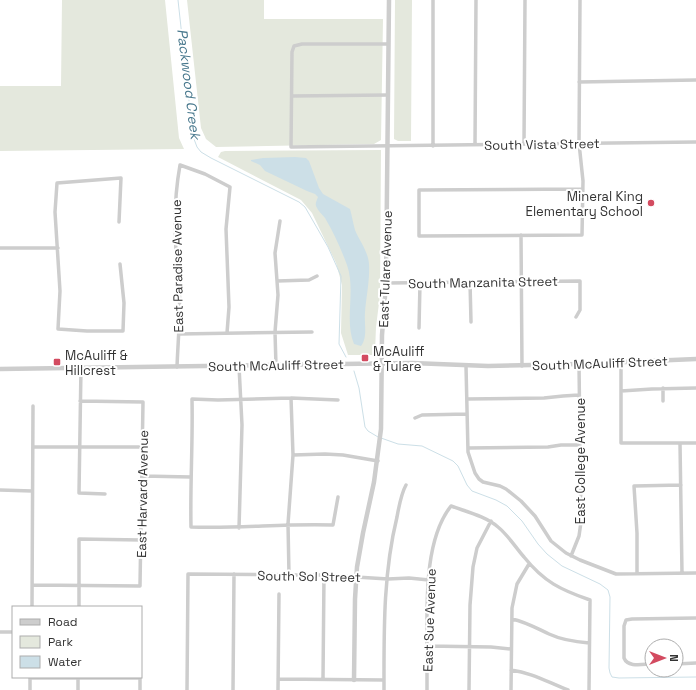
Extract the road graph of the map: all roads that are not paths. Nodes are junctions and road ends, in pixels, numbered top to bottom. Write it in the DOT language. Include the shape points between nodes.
graph roads {
  1 [pos="389,0"];
  2 [pos="433,0"];
  3 [pos="476,0"];
  4 [pos="525,0"];
  5 [pos="580,0"];
  6 [pos="388,44"];
  7 [pos="696,80"];
  8 [pos="579,82"];
  9 [pos="388,95"];
  10 [pos="292,96"];
  11 [pos="696,142"];
  12 [pos="579,143"];
  13 [pos="524,144"];
  14 [pos="475,145"];
  15 [pos="387,146"];
  16 [pos="433,146"];
  17 [pos="583,189"];
  18 [pos="280,221"];
  19 [pos="119,222"];
  20 [pos="521,235"];
  21 [pos="0,248"];
  22 [pos="58,248"];
  23 [pos="120,264"];
  24 [pos="317,276"];
  25 [pos="277,281"];
  26 [pos="470,282"];
  27 [pos="521,282"];
  28 [pos="386,283"];
  29 [pos="420,283"];
  30 [pos="576,317"];
  31 [pos="470,322"];
  32 [pos="419,328"];
  33 [pos="275,332"];
  34 [pos="312,332"];
  35 [pos="227,333"];
  36 [pos="179,334"];
  37 [pos="696,359"];
  38 [pos="621,362"];
  39 [pos="382,364"];
  40 [pos="579,364"];
  41 [pos="239,366"];
  42 [pos="276,366"];
  43 [pos="466,366"];
  44 [pos="522,366"];
  45 [pos="81,367"];
  46 [pos="177,367"];
  47 [pos="0,369"];
  48 [pos="663,388"];
  49 [pos="696,388"];
  50 [pos="621,391"];
  51 [pos="579,395"];
  52 [pos="291,398"];
  53 [pos="240,399"];
  54 [pos="467,399"];
  55 [pos="338,400"];
  56 [pos="80,401"];
  57 [pos="663,401"];
  58 [pos="33,406"];
  59 [pos="467,414"];
  60 [pos="415,418"];
  61 [pos="680,443"];
  62 [pos="696,443"];
  63 [pos="580,445"];
  64 [pos="33,447"];
  65 [pos="80,447"];
  66 [pos="142,447"];
  67 [pos="468,448"];
  68 [pos="292,455"];
  69 [pos="378,461"];
  70 [pos="142,476"];
  71 [pos="191,478"];
  72 [pos="406,485"];
  73 [pos="681,485"];
  74 [pos="0,490"];
  75 [pos="32,491"];
  76 [pos="105,494"];
  77 [pos="338,497"];
  78 [pos="490,521"];
  79 [pos="288,524"];
  80 [pos="239,528"];
  81 [pos="141,540"];
  82 [pos="571,556"];
  83 [pos="529,564"];
  84 [pos="637,573"];
  85 [pos="682,573"];
  86 [pos="696,573"];
  87 [pos="234,574"];
  88 [pos="289,575"];
  89 [pos="324,575"];
  90 [pos="357,576"];
  91 [pos="386,579"];
  92 [pos="429,580"];
  93 [pos="32,585"];
  94 [pos="79,585"];
  95 [pos="279,594"];
  96 [pos="32,606"];
  97 [pos="79,606"];
  98 [pos="512,618"];
  99 [pos="696,618"];
  100 [pos="0,632"];
  101 [pos="12,632"];
  102 [pos="590,644"];
  103 [pos="427,646"];
  104 [pos="469,646"];
  105 [pos="511,649"];
  106 [pos="696,663"];
  107 [pos="644,664"];
  108 [pos="684,664"];
  109 [pos="511,670"];
  110 [pos="30,678"];
  111 [pos="78,678"];
  112 [pos="140,678"];
  113 [pos="278,679"];
  114 [pos="323,680"];
  115 [pos="354,680"];
  116 [pos="384,680"];
  117 [pos="30,690"];
  118 [pos="78,690"];
  119 [pos="140,690"];
  120 [pos="187,690"];
  121 [pos="233,690"];
  122 [pos="278,690"];
  123 [pos="384,690"];
  124 [pos="427,690"];
  125 [pos="468,690"];
  126 [pos="511,690"];
  127 [pos="568,690"];
  128 [pos="589,690"];
  1 -- 6 [label="street, East Tulare Avenue"];
  2 -- 16 [label="street"];
  3 -- 14 [label="street"];
  4 -- 13 [label="street"];
  5 -- 8 [label="street"];
  6 -- 9 [label="street, East Tulare Avenue"];
  6 -- 10 [label="street" via="294,46"];
  7 -- 8 [label="street"];
  8 -- 12 [label="street"];
  9 -- 10 [label="street"];
  9 -- 15 [label="street, East Tulare Avenue"];
  10 -- 15 [label="street, South Vista Street" via="291,147"];
  11 -- 12 [label="street, South Vista Street"];
  12 -- 13 [label="street, South Vista Street"];
  12 -- 17 [label="street"];
  13 -- 14 [label="street, South Vista Street"];
  14 -- 16 [label="street, South Vista Street"];
  15 -- 16 [label="street, South Vista Street"];
  15 -- 28 [label="street, East Tulare Avenue"];
  17 -- 20 [label="street" via="582,235"];
  17 -- 20 [label="street" via="419,190 419,236"];
  18 -- 25 [label="street" via="275,253"];
  19 -- 22 [label="street" via="121,178 56,183"];
  20 -- 27 [label="street"];
  21 -- 22 [label="street"];
  22 -- 23 [label="street" via="58,329 123,331 124,302"];
  24 -- 25 [label="street" via="309,280"];
  25 -- 33 [label="street"];
  26 -- 27 [label="street, South Manzanita Street"];
  26 -- 29 [label="street, South Manzanita Street"];
  26 -- 31 [label="street"];
  27 -- 30 [label="street, South Manzanita Street" via="580,281 580,310"];
  27 -- 44 [label="street"];
  28 -- 29 [label="street, South Manzanita Street"];
  28 -- 39 [label="street, East Tulare Avenue"];
  29 -- 32 [label="street"];
  33 -- 34 [label="street"];
  33 -- 35 [label="street"];
  33 -- 42 [label="street"];
  35 -- 36 [label="street"];
  35 -- 36 [label="street, East Paradise Avenue" via="226,229 230,187 180,164 175,229"];
  36 -- 46 [label="street, East Paradise Avenue"];
  37 -- 38 [label="street, South McAuliff Street"];
  38 -- 40 [label="street, South McAuliff Street"];
  38 -- 50 [label="street"];
  39 -- 42 [label="street, South McAuliff Street"];
  39 -- 43 [label="street, South McAuliff Street" via="425,363"];
  39 -- 69 [label="street, East Tulare Avenue"];
  40 -- 44 [label="street, South McAuliff Street"];
  40 -- 51 [label="street, East College Avenue"];
  41 -- 42 [label="street, South McAuliff Street"];
  41 -- 46 [label="street, South McAuliff Street"];
  41 -- 53 [label="street"];
  43 -- 44 [label="street, South McAuliff Street"];
  43 -- 54 [label="street"];
  45 -- 46 [label="street, South McAuliff Street"];
  45 -- 47 [label="street, South McAuliff Street"];
  45 -- 56 [label="street"];
  48 -- 49 [label="street"];
  48 -- 50 [label="street"];
  48 -- 57 [label="street"];
  50 -- 61 [label="street" via="621,443"];
  51 -- 54 [label="street"];
  51 -- 63 [label="street, East College Avenue"];
  52 -- 53 [label="street"];
  52 -- 55 [label="street"];
  52 -- 68 [label="street"];
  53 -- 71 [label="street" via="192,399"];
  53 -- 80 [label="street" via="242,456"];
  54 -- 59 [label="street"];
  56 -- 65 [label="street"];
  56 -- 66 [label="street, East Harvard Avenue" via="143,402"];
  58 -- 64 [label="street"];
  59 -- 60 [label="street" via="422,415"];
  59 -- 67 [label="street"];
  61 -- 62 [label="street"];
  61 -- 73 [label="street"];
  63 -- 67 [label="street"];
  63 -- 82 [label="street, East College Avenue" via="580,530"];
  64 -- 65 [label="street"];
  64 -- 75 [label="street"];
  65 -- 66 [label="street"];
  65 -- 76 [label="street" via="79,493"];
  66 -- 70 [label="street, East Harvard Avenue"];
  67 -- 82 [label="street" via="469,458 479,479 506,489 528,506 551,540"];
  68 -- 69 [label="street" via="337,455"];
  68 -- 79 [label="street"];
  69 -- 90 [label="street, East Tulare Avenue" via="360,547"];
  70 -- 71 [label="street"];
  70 -- 81 [label="street, East Harvard Avenue"];
  71 -- 80 [label="street" via="191,527"];
  72 -- 91 [label="street" via="394,528"];
  73 -- 84 [label="street" via="634,486"];
  73 -- 85 [label="street"];
  74 -- 75 [label="street"];
  75 -- 93 [label="street"];
  77 -- 79 [label="street" via="333,525"];
  78 -- 83 [label="street" via="500,528"];
  78 -- 92 [label="street, East Sue Avenue" via="451,506 436,537"];
  78 -- 104 [label="street" via="477,548 473,567 470,585"];
  79 -- 80 [label="street"];
  79 -- 88 [label="street"];
  81 -- 94 [label="street" via="80,539"];
  81 -- 94 [label="street, East Harvard Avenue" via="140,586"];
  82 -- 84 [label="street" via="611,573"];
  83 -- 98 [label="street" via="517,584"];
  83 -- 102 [label="street" via="554,586 590,600"];
  84 -- 85 [label="street"];
  85 -- 86 [label="street"];
  87 -- 88 [label="street, South Sol Street"];
  87 -- 120 [label="street, South Sol Street" via="188,574"];
  87 -- 121 [label="street"];
  88 -- 89 [label="street, South Sol Street"];
  89 -- 90 [label="street, South Sol Street"];
  89 -- 114 [label="street"];
  90 -- 91 [label="street, South Sol Street"];
  90 -- 115 [label="street, East Tulare Avenue"];
  91 -- 92 [label="street, South Sol Street"];
  91 -- 116 [label="street"];
  92 -- 103 [label="street, East Sue Avenue"];
  93 -- 94 [label="street"];
  93 -- 96 [label="street"];
  94 -- 97 [label="street"];
  95 -- 113 [label="street"];
  98 -- 102 [label="street" via="564,640"];
  98 -- 105 [label="street"];
  99 -- 107 [label="street" via="626,620 625,661 628,664"];
  100 -- 101 [label="street"];
  102 -- 128 [label="street"];
  103 -- 104 [label="street"];
  103 -- 124 [label="street, East Sue Avenue"];
  104 -- 105 [label="street"];
  104 -- 125 [label="street"];
  105 -- 109 [label="street"];
  106 -- 108 [label="street"];
  109 -- 126 [label="street"];
  109 -- 127 [label="street" via="535,675"];
  110 -- 117 [label="street"];
  111 -- 118 [label="street"];
  112 -- 119 [label="street"];
  113 -- 114 [label="street"];
  113 -- 122 [label="street"];
  114 -- 115 [label="street"];
  115 -- 116 [label="street"];
  116 -- 123 [label="street"];
}
